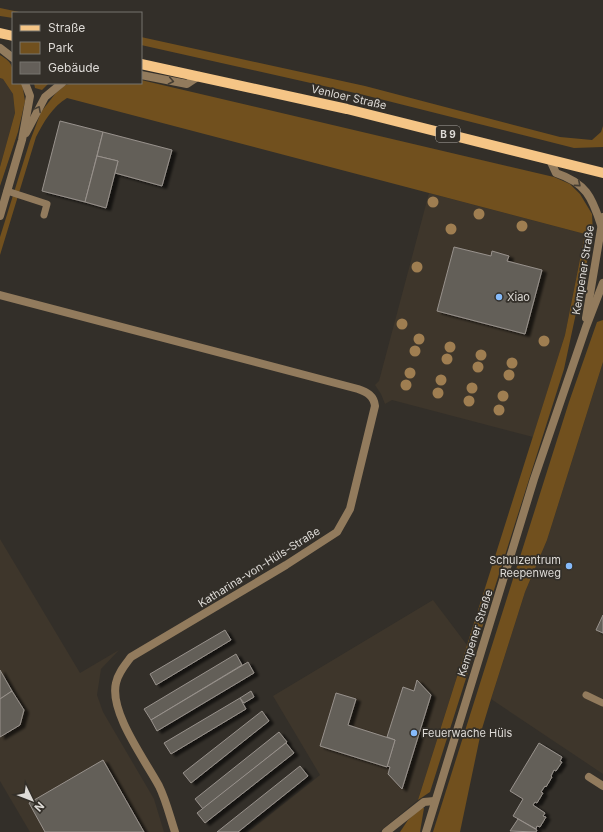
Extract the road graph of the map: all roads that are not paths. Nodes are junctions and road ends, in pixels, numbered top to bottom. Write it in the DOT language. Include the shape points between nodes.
graph roads {
  1 [pos="0,33"];
  2 [pos="12,36"];
  3 [pos="0,48"];
  4 [pos="12,57"];
  5 [pos="142,64"];
  6 [pos="142,75"];
  7 [pos="199,76"];
  8 [pos="25,84"];
  9 [pos="61,84"];
  10 [pos="22,140"];
  11 [pos="550,160"];
  12 [pos="603,173"];
  13 [pos="7,191"];
  14 [pos="44,215"];
  15 [pos="0,216"];
  16 [pos="602,221"];
  17 [pos="603,283"];
  18 [pos="0,295"];
  19 [pos="586,327"];
  20 [pos="586,695"];
  21 [pos="603,703"];
  22 [pos="589,777"];
  23 [pos="603,786"];
  24 [pos="434,801"];
  25 [pos="175,832"];
  26 [pos="386,832"];
  27 [pos="426,832"];
  1 -- 2 [label="main road"];
  3 -- 4 [label="street"];
  5 -- 7 [label="main road, Venloer Straße / B 9"];
  6 -- 7 [label="street, one-way" via="187,84"];
  7 -- 11 [label="main road, Venloer Straße / B 9" via="347,109"];
  8 -- 10 [label="street" via="30,96"];
  10 -- 9 [label="street, one-way" via="45,97"];
  10 -- 13 [label="street"];
  11 -- 12 [label="main road, Venloer Straße / B 9"];
  11 -- 16 [label="street, one-way" via="556,173 575,181 588,193"];
  13 -- 14 [label="lane" via="47,204"];
  13 -- 15 [label="street"];
  16 -- 19 [label="street, Kempener Straße"];
  17 -- 19 [label="street, Kempener Straße"];
  18 -- 25 [label="street, Katharina-von-Hüls-Straße" via="358,389 368,393 375,401 350,509 337,532 286,566 131,657 120,671 115,700 120,717 160,788"];
  19 -- 24 [label="street, Kempener Straße" via="534,479"];
  20 -- 21 [label="lane"];
  22 -- 23 [label="street"];
  24 -- 26 [label="street" via="424,802"];
  24 -- 27 [label="street, Kempener Straße"];
}
